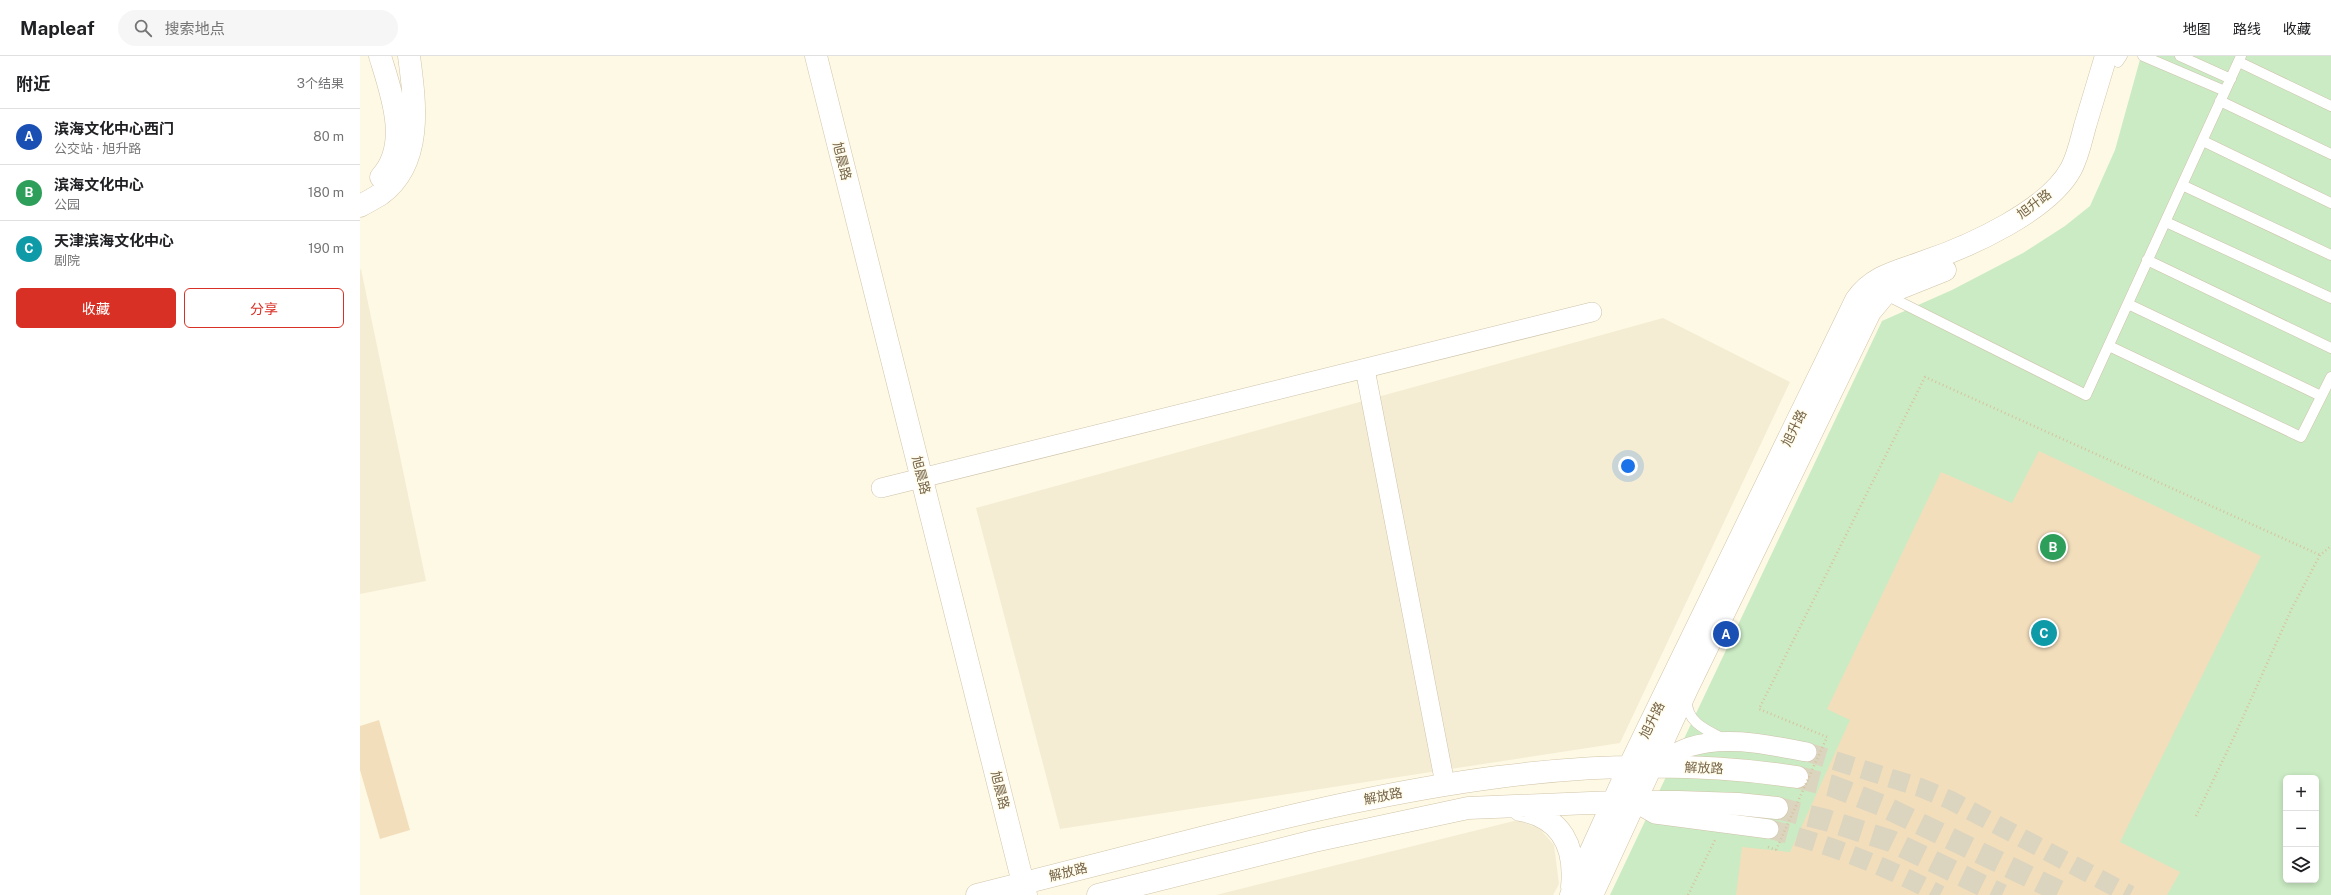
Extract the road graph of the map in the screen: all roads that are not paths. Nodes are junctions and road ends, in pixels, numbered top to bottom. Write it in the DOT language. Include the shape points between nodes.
graph roads {
  1 [pos="380,56"];
  2 [pos="409,56"];
  3 [pos="816,56"];
  4 [pos="2143,56"];
  5 [pos="2180,56"];
  6 [pos="2117,57"];
  7 [pos="2238,62"];
  8 [pos="2218,74"];
  9 [pos="2231,80"];
  10 [pos="2213,86"];
  11 [pos="2225,92"];
  12 [pos="2220,101"];
  13 [pos="2331,106"];
  14 [pos="2203,141"];
  15 [pos="2331,154"];
  16 [pos="2182,185"];
  17 [pos="360,191"];
  18 [pos="2331,204"];
  19 [pos="360,206"];
  20 [pos="2166,222"];
  21 [pos="2331,255"];
  22 [pos="2147,260"];
  23 [pos="1877,290"];
  24 [pos="2331,298"];
  25 [pos="2128,304"];
  26 [pos="1592,312"];
  27 [pos="2109,346"];
  28 [pos="2331,348"];
  29 [pos="1365,369"];
  30 [pos="2331,377"];
  31 [pos="2322,396"];
  32 [pos="922,480"];
  33 [pos="881,488"];
  34 [pos="1687,689"];
  35 [pos="1727,741"];
  36 [pos="1807,752"];
  37 [pos="1629,767"];
  38 [pos="1651,767"];
  39 [pos="1797,776"];
  40 [pos="1445,784"];
  41 [pos="1614,802"];
  42 [pos="1636,803"];
  43 [pos="1501,807"];
  44 [pos="1777,808"];
  45 [pos="1765,837"];
  46 [pos="1025,889"];
  47 [pos="977,895"];
  48 [pos="1098,895"];
  49 [pos="1571,895"];
  50 [pos="1592,895"];
  1 -- 17 [label="street" via="392,99 396,141 392,159 382,176"];
  2 -- 19 [label="street" via="414,118 411,150 395,180 382,194"];
  3 -- 32 [label="street, 旭晨路"];
  4 -- 10 [label="lane"];
  5 -- 8 [label="lane"];
  6 -- 23 [label="street, 旭升路" via="2095,148 2084,173 2065,199 2042,217 1992,248 1942,272"];
  7 -- 8 [label="lane" via="2230,72"];
  7 -- 9 [label="lane"];
  7 -- 13 [label="lane"];
  8 -- 9 [label="lane"];
  9 -- 10 [label="lane" via="2222,86"];
  9 -- 11 [label="lane"];
  10 -- 11 [label="lane"];
  11 -- 12 [label="lane"];
  12 -- 14 [label="lane"];
  12 -- 15 [label="lane"];
  14 -- 16 [label="lane"];
  14 -- 18 [label="lane"];
  16 -- 20 [label="lane"];
  16 -- 21 [label="lane"];
  20 -- 22 [label="lane"];
  20 -- 24 [label="lane"];
  22 -- 25 [label="lane"];
  22 -- 28 [label="lane"];
  23 -- 27 [label="lane" via="2086,395"];
  23 -- 34 [label="street, 旭升路" via="1870,312"];
  23 -- 37 [label="street, 旭升路" via="1862,292 1850,312"];
  25 -- 27 [label="lane"];
  25 -- 31 [label="lane"];
  26 -- 29 [label="street"];
  27 -- 31 [label="lane" via="2301,437"];
  29 -- 32 [label="street"];
  29 -- 40 [label="street"];
  30 -- 31 [label="lane"];
  32 -- 33 [label="street"];
  32 -- 46 [label="street, 旭晨路"];
  34 -- 35 [label="lane" via="1690,717"];
  34 -- 38 [label="street, 旭升路"];
  35 -- 36 [label="street"];
  35 -- 38 [label="street" via="1687,747"];
  37 -- 38 [label="street, 解放路"];
  37 -- 40 [label="street, 解放路" via="1522,773"];
  37 -- 41 [label="street, 旭升路"];
  38 -- 39 [label="street, 解放路" via="1732,769"];
  38 -- 42 [label="street, 旭升路"];
  40 -- 46 [label="street, 解放路" via="1323,807"];
  41 -- 42 [label="street"];
  41 -- 43 [label="street"];
  41 -- 49 [label="street, 旭升路"];
  42 -- 44 [label="street" via="1716,803"];
  42 -- 45 [label="street" via="1655,814"];
  42 -- 50 [label="street, 旭升路"];
  43 -- 48 [label="street" via="1468,808 1390,824"];
  43 -- 49 [label="street" via="1535,812 1558,829 1572,858"];
  46 -- 47 [label="street, 解放路"];
}
